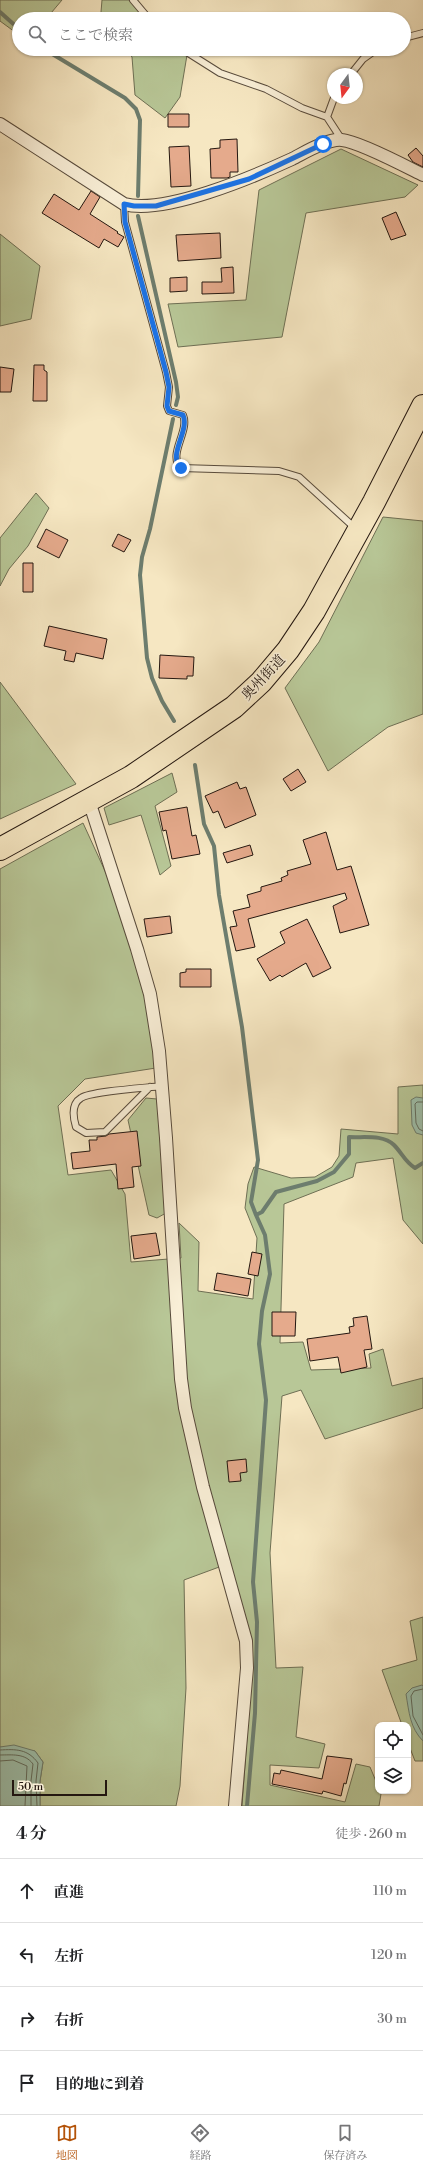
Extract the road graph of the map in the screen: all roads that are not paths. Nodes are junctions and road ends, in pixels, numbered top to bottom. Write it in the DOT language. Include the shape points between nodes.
graph roads {
  1 [pos="133,0"];
  2 [pos="143,12"];
  3 [pos="423,33"];
  4 [pos="411,36"];
  5 [pos="193,56"];
  6 [pos="367,56"];
  7 [pos="356,68"];
  8 [pos="332,104"];
  9 [pos="327,117"];
  10 [pos="0,124"];
  11 [pos="342,140"];
  12 [pos="423,175"];
  13 [pos="124,204"];
  14 [pos="423,406"];
  15 [pos="358,531"];
  16 [pos="88,801"];
  17 [pos="0,849"];
  18 [pos="156,1086"];
  19 [pos="235,1806"];
  1 -- 2 [label="lane"];
  3 -- 4 [label="lane"];
  5 -- 9 [label="lane" via="220,73 266,88 302,108"];
  6 -- 7 [label="lane"];
  8 -- 9 [label="lane"];
  9 -- 11 [label="lane"];
  10 -- 13 [label="street"];
  11 -- 12 [label="street"];
  11 -- 13 [label="street" via="323,144 249,179 173,202 145,207"];
  13 -- 15 [label="lane" via="125,222 166,372 169,387 167,406 169,411 183,415 186,421 176,458 177,465 181,468 279,471 299,477"];
  14 -- 15 [label="highway, 奥州街道"];
  15 -- 16 [label="highway, 奥州街道" via="314,611 288,650 261,682 234,707 201,730 131,777"];
  16 -- 17 [label="highway, 奥州街道"];
  16 -- 18 [label="street" via="150,994 159,1051"];
  18 -- 18 [label="lane" via="80,1098 74,1112 76,1126 86,1133 105,1132"];
  18 -- 19 [label="street" via="184,1401 203,1488 246,1641 247,1668"];
}
